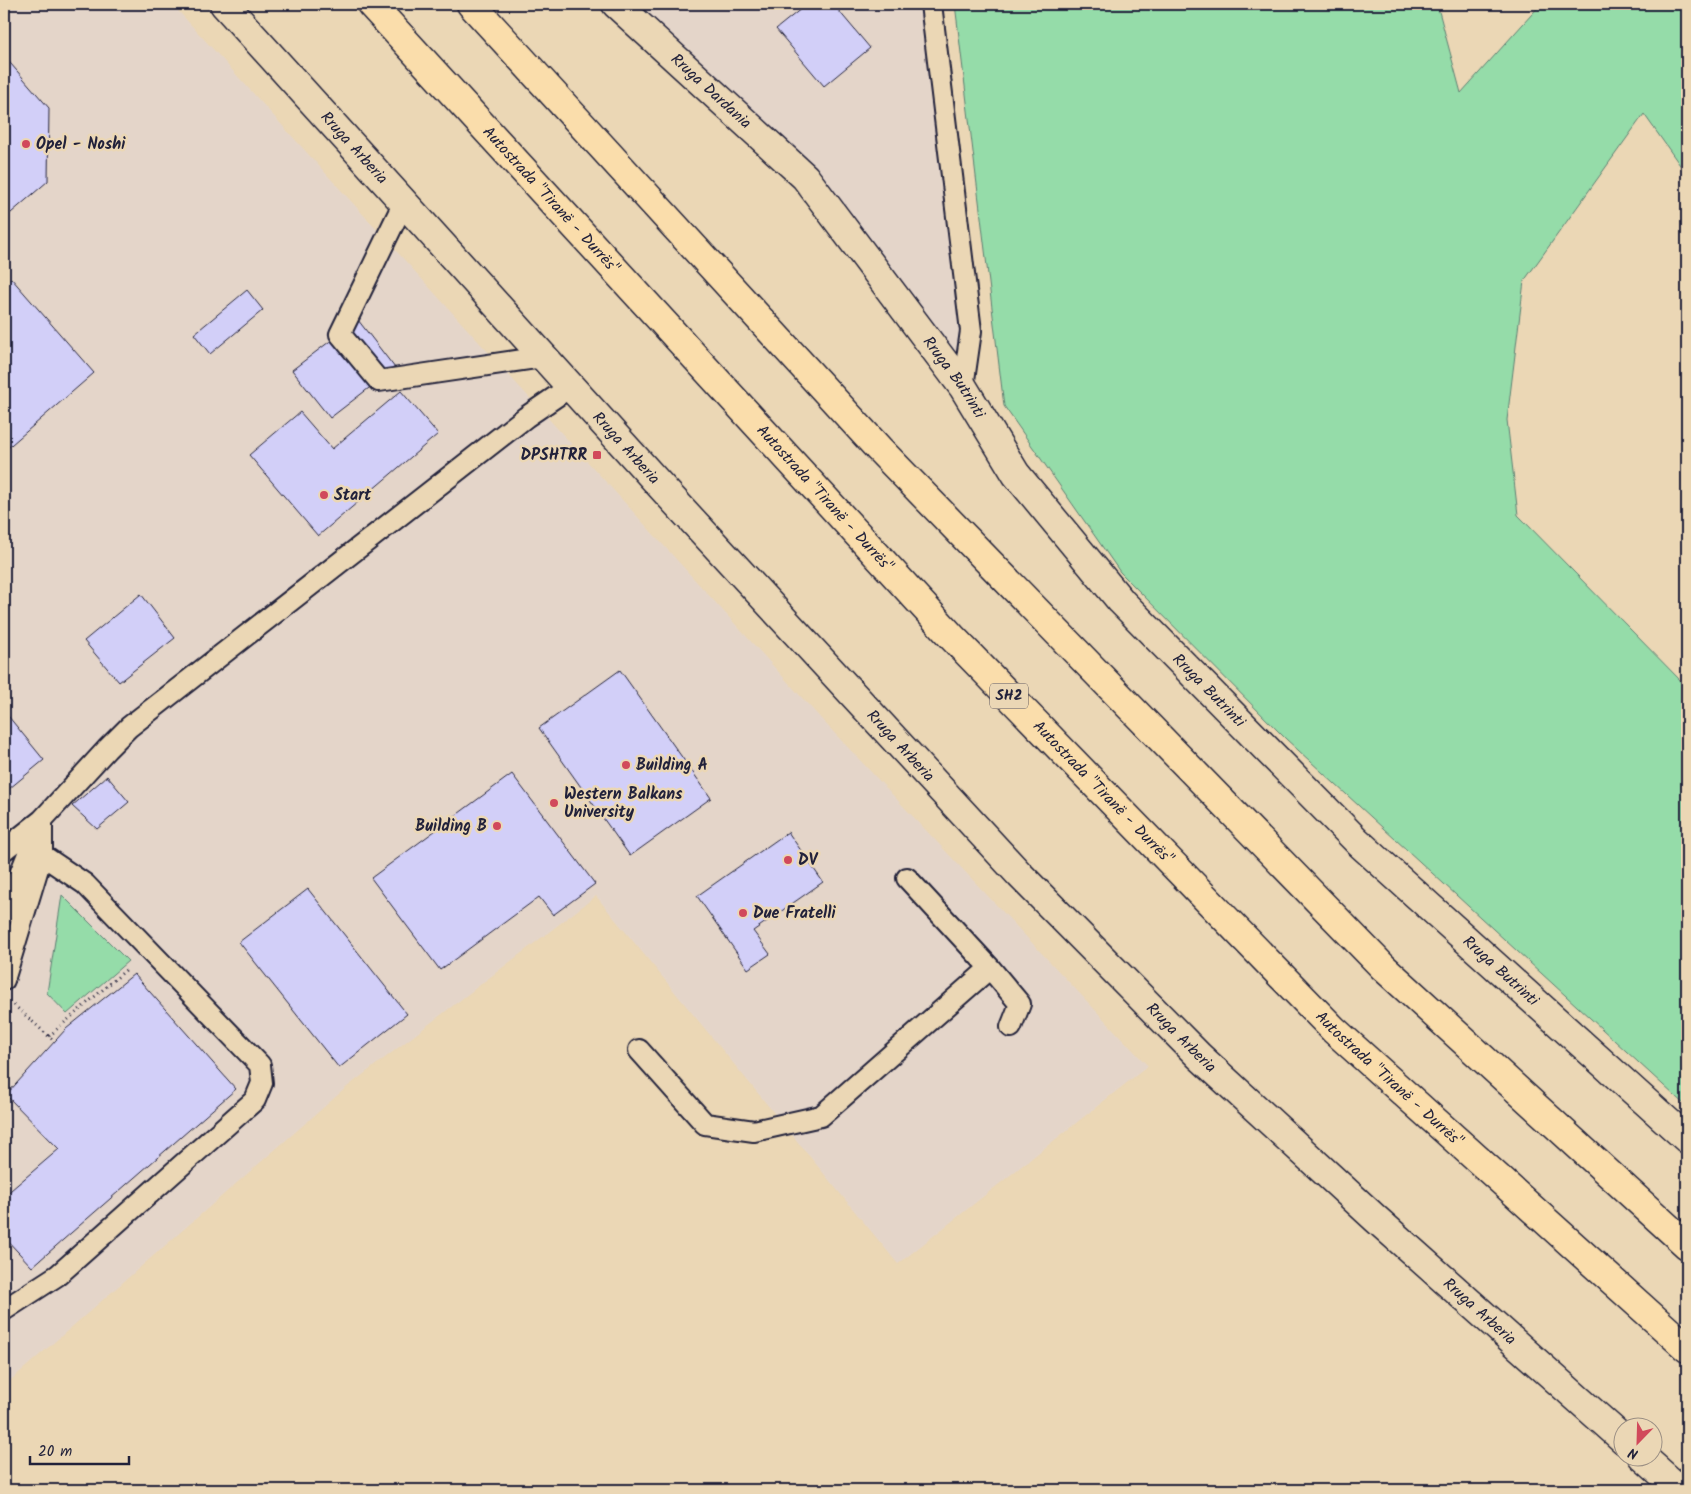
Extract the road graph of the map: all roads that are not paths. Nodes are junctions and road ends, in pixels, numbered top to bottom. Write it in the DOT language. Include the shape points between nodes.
graph roads {
  1 [pos="224,4"];
  2 [pos="371,4"];
  3 [pos="471,4"];
  4 [pos="616,4"];
  5 [pos="931,4"];
  6 [pos="806,177"];
  7 [pos="404,202"];
  8 [pos="543,357"];
  9 [pos="570,387"];
  10 [pos="963,387"];
  11 [pos="42,820"];
  12 [pos="4,850"];
  13 [pos="42,855"];
  14 [pos="907,878"];
  15 [pos="4,914"];
  16 [pos="990,968"];
  17 [pos="4,980"];
  18 [pos="1011,1027"];
  19 [pos="639,1050"];
  20 [pos="1687,1139"];
  21 [pos="1687,1245"];
  22 [pos="4,1310"];
  23 [pos="1687,1348"];
  24 [pos="1614,1431"];
  25 [pos="1653,1466"];
  26 [pos="1680,1490"];
  1 -- 7 [label="main road, Rruga Arberia"];
  2 -- 23 [label="highway, Autostrada \"Tiranë - Durrës\" / SH2" via="952,637 1334,1030"];
  3 -- 21 [label="highway" via="879,449 1383,967"];
  4 -- 6 [label="main road, Rruga Dardania"];
  5 -- 10 [label="lane" via="971,332"];
  6 -- 10 [label="main road, Rruga Butrinti"];
  7 -- 8 [label="main road, Rruga Arberia"];
  7 -- 8 [label="lane" via="340,334 379,381"];
  8 -- 9 [label="main road, Rruga Arberia"];
  9 -- 11 [label="lane" via="526,417 129,727"];
  9 -- 24 [label="main road, Rruga Arberia" via="1020,875 1119,976 1199,1056 1369,1213"];
  10 -- 20 [label="main road, Rruga Butrinti" via="1016,474 1121,600 1358,842"];
  11 -- 12 [label="lane"];
  11 -- 13 [label="lane"];
  11 -- 15 [label="lane"];
  13 -- 17 [label="lane"];
  13 -- 22 [label="lane" via="86,884 260,1064 262,1083 256,1100 58,1275"];
  14 -- 16 [label="lane"];
  16 -- 18 [label="lane" via="1020,1004"];
  16 -- 19 [label="lane" via="821,1116 754,1131 705,1124"];
  25 -- 26 [label="main road"];
}
